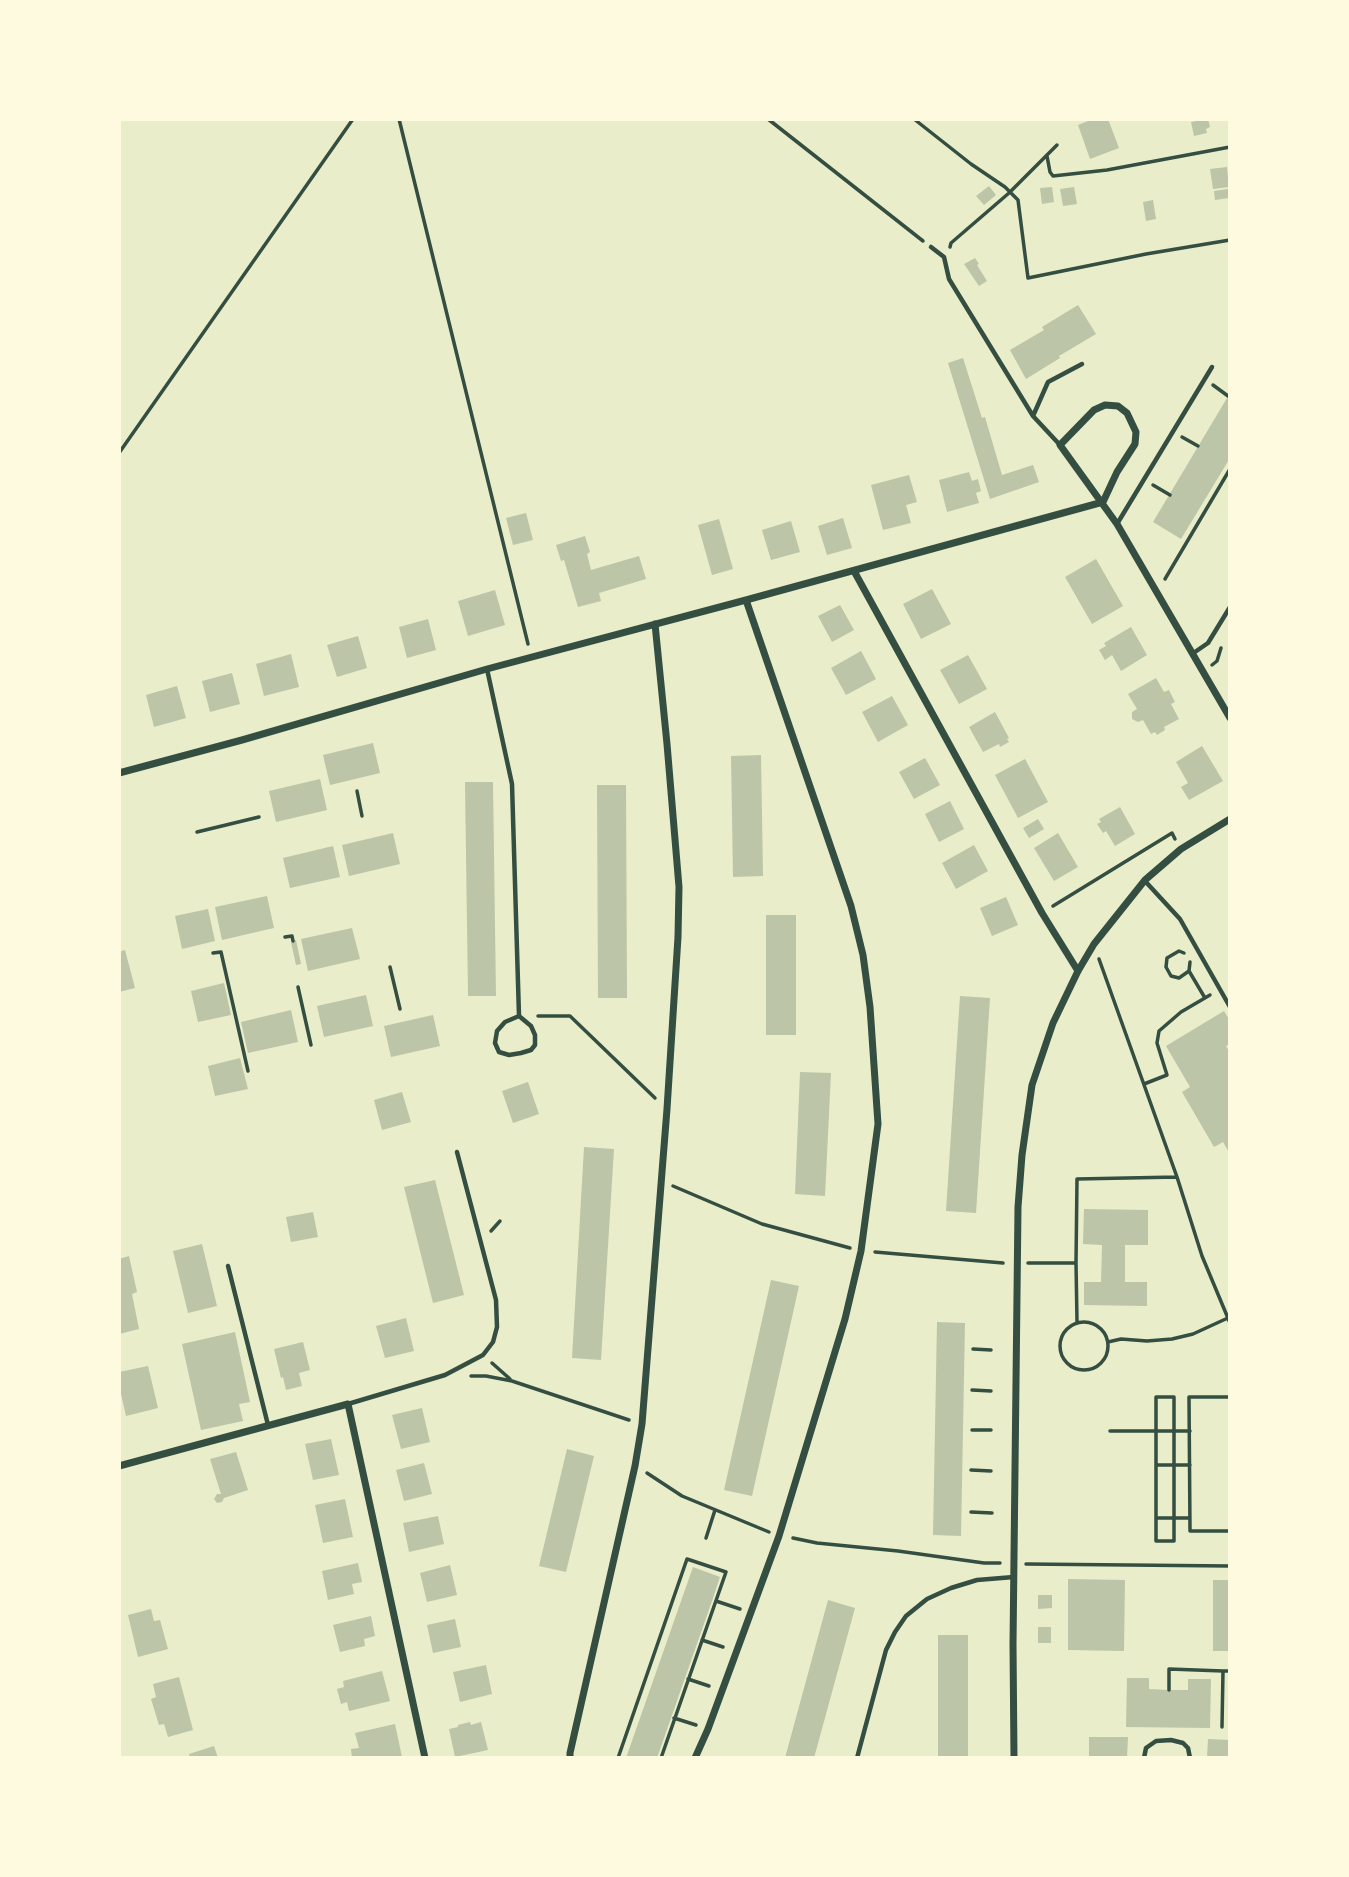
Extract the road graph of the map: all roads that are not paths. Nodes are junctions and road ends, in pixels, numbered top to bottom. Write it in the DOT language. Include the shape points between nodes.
graph roads {
  1 [pos="931,247"];
  2 [pos="1082,364"];
  3 [pos="1212,367"];
  4 [pos="1033,416"];
  5 [pos="1060,445"];
  6 [pos="1102,502"];
  7 [pos="1117,524"];
  8 [pos="854,571"];
  9 [pos="746,600"];
  10 [pos="1230,607"];
  11 [pos="655,624"];
  12 [pos="1192,654"];
  13 [pos="487,669"];
  14 [pos="1230,718"];
  15 [pos="119,773"];
  16 [pos="1230,819"];
  17 [pos="1145,880"];
  18 [pos="1078,971"];
  19 [pos="1230,1007"];
  20 [pos="519,1016"];
  21 [pos="457,1152"];
  22 [pos="228,1266"];
  23 [pos="348,1404"];
  24 [pos="268,1425"];
  25 [pos="119,1466"];
  26 [pos="1015,1577"];
  27 [pos="425,1758"];
  28 [pos="570,1758"];
  29 [pos="695,1758"];
  30 [pos="857,1758"];
  31 [pos="1014,1758"];
  32 [pos="1144,1758"];
  33 [pos="1190,1758"];
  1 -- 4 [label="lane" via="944,257 949,279"];
  2 -- 4 [label="lane" via="1048,382"];
  3 -- 7 [label="lane"];
  4 -- 5 [label="lane"];
  5 -- 6 [label="street"];
  5 -- 6 [label="street" via="1094,410 1105,405 1127,413 1136,432 1135,444"];
  6 -- 7 [label="street"];
  6 -- 8 [label="street"];
  7 -- 12 [label="street"];
  8 -- 9 [label="street"];
  8 -- 18 [label="street"];
  9 -- 11 [label="street"];
  9 -- 29 [label="street" via="851,906 870,1007 878,1124 861,1251 845,1319 779,1536"];
  10 -- 12 [label="lane" via="1208,643"];
  11 -- 13 [label="street"];
  11 -- 28 [label="street" via="679,887 667,1109 642,1424"];
  12 -- 14 [label="street"];
  13 -- 15 [label="street"];
  13 -- 20 [label="lane" via="512,784"];
  16 -- 17 [label="street" via="1181,849"];
  17 -- 18 [label="street"];
  17 -- 19 [label="lane" via="1180,919"];
  18 -- 26 [label="street" via="1032,1085 1022,1155"];
  20 -- 20 [label="lane" via="531,1026 535,1045 521,1053 499,1052 497,1031"];
  21 -- 23 [label="lane" via="495,1300 493,1342 483,1354 445,1375"];
  22 -- 24 [label="lane"];
  23 -- 24 [label="street"];
  23 -- 27 [label="street"];
  24 -- 25 [label="street"];
  26 -- 30 [label="lane" via="951,1588 906,1616 886,1650"];
  26 -- 31 [label="street"];
  32 -- 33 [label="lane" via="1146,1748 1156,1741 1171,1740 1183,1743"];
}
